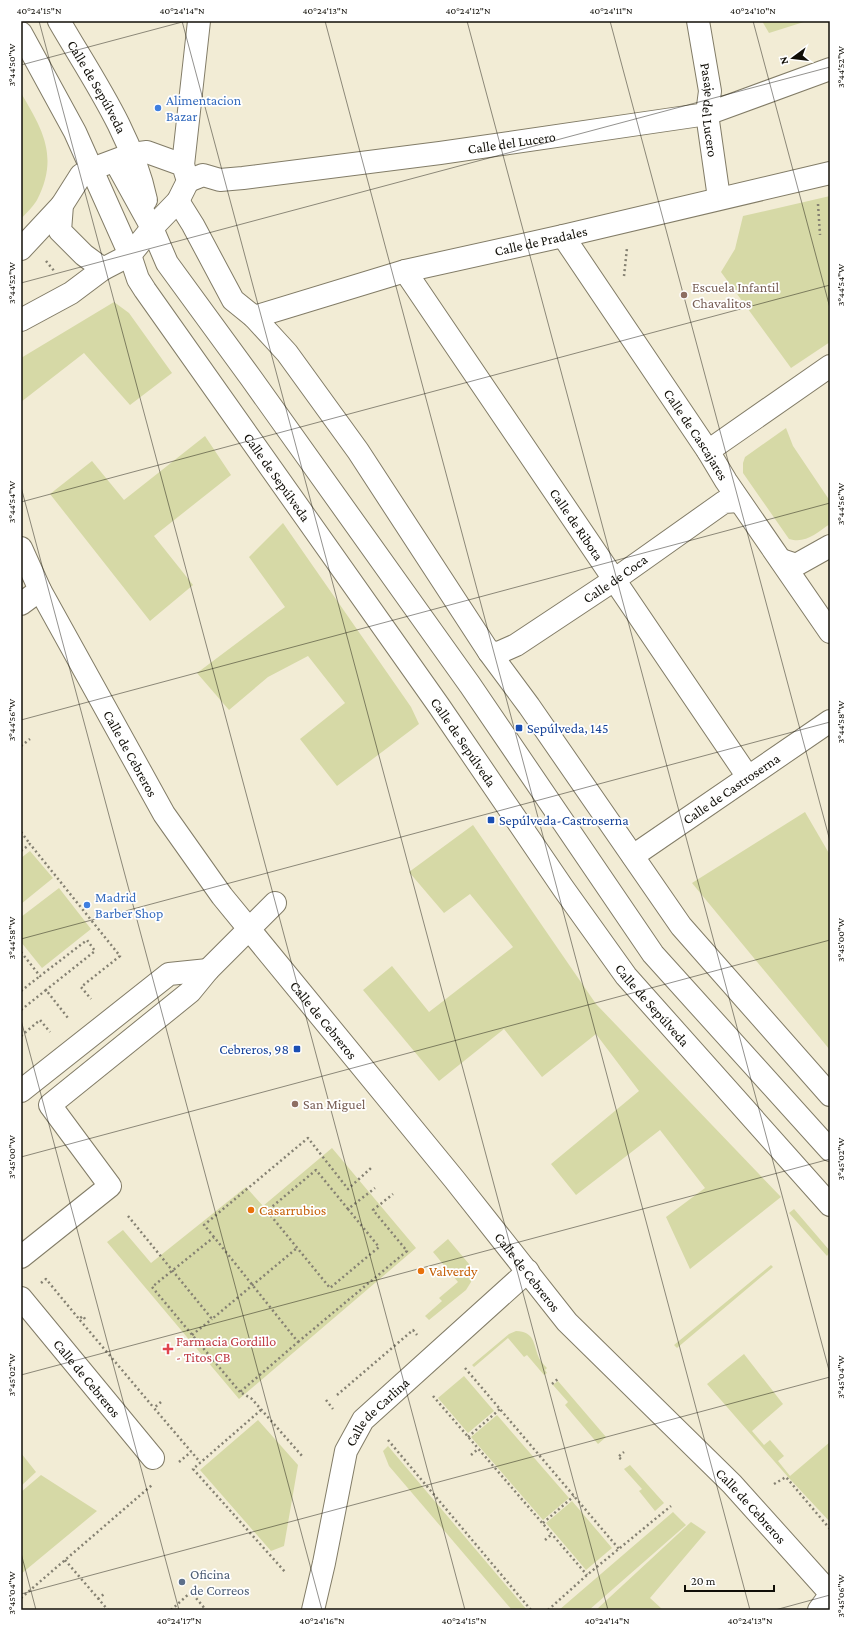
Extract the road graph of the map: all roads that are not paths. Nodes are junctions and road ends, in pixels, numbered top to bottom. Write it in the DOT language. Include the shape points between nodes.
graph roads {
  1 [pos="59,21"];
  2 [pos="698,21"];
  3 [pos="200,22"];
  4 [pos="21,33"];
  5 [pos="830,70"];
  6 [pos="707,114"];
  7 [pos="123,157"];
  8 [pos="92,169"];
  9 [pos="830,172"];
  10 [pos="185,173"];
  11 [pos="719,198"];
  12 [pos="178,201"];
  13 [pos="62,205"];
  14 [pos="152,228"];
  15 [pos="563,236"];
  16 [pos="21,249"];
  17 [pos="130,255"];
  18 [pos="103,269"];
  19 [pos="405,271"];
  20 [pos="254,317"];
  21 [pos="21,320"];
  22 [pos="830,366"];
  23 [pos="708,451"];
  24 [pos="739,501"];
  25 [pos="830,546"];
  26 [pos="21,548"];
  27 [pos="781,560"];
  28 [pos="614,580"];
  29 [pos="40,590"];
  30 [pos="21,604"];
  31 [pos="830,632"];
  32 [pos="489,652"];
  33 [pos="830,721"];
  34 [pos="748,777"];
  35 [pos="633,856"];
  36 [pos="274,903"];
  37 [pos="250,928"];
  38 [pos="208,970"];
  39 [pos="21,1091"];
  40 [pos="830,1094"];
  41 [pos="830,1150"];
  42 [pos="830,1205"];
  43 [pos="21,1257"];
  44 [pos="528,1271"];
  45 [pos="21,1298"];
  46 [pos="153,1458"];
  47 [pos="830,1594"];
  48 [pos="315,1608"];
  49 [pos="819,1610"];
  1 -- 7 [label="street, Calle de Sepúlveda" via="112,112"];
  2 -- 6 [label="street, Pasaje del Lucero" via="710,91"];
  3 -- 10 [label="street"];
  4 -- 8 [label="street, Calle de Sepúlveda" via="75,132"];
  5 -- 6 [label="street, Calle del Lucero"];
  6 -- 10 [label="street, Calle del Lucero" via="440,153 243,178 220,180"];
  6 -- 11 [label="street, Pasaje del Lucero"];
  7 -- 8 [label="street"];
  7 -- 10 [label="street" via="147,152"];
  7 -- 14 [label="street, Calle de Sepúlveda" via="142,181"];
  8 -- 13 [label="street" via="81,175"];
  8 -- 17 [label="street, Calle de Sepúlveda"];
  9 -- 11 [label="street, Calle de Pradales"];
  10 -- 12 [label="street"];
  11 -- 15 [label="street, Calle de Pradales"];
  12 -- 14 [label="street"];
  12 -- 20 [label="street" via="233,300"];
  13 -- 16 [label="street"];
  13 -- 18 [label="street" via="60,231 84,255"];
  14 -- 17 [label="street"];
  14 -- 41 [label="street, Calle de Sepúlveda" via="167,263 466,679 653,954"];
  15 -- 19 [label="street, Calle de Pradales"];
  15 -- 23 [label="street, Calle de Cascajares"];
  17 -- 18 [label="street"];
  17 -- 42 [label="street, Calle de Sepúlveda" via="138,279 145,290 626,976"];
  18 -- 21 [label="street" via="71,293"];
  19 -- 20 [label="street, Calle de Pradales"];
  19 -- 28 [label="street, Calle de Ribota"];
  20 -- 32 [label="street" via="287,353 358,451"];
  22 -- 23 [label="street"];
  23 -- 24 [label="street, Calle de Cascajares"];
  24 -- 27 [label="street, Calle de Cascajares"];
  24 -- 28 [label="street, Calle de Coca" via="724,502"];
  25 -- 27 [label="street" via="796,565"];
  26 -- 29 [label="street, Calle de Cebreros"];
  27 -- 31 [label="street, Calle de Cascajares"];
  28 -- 32 [label="street, Calle de Coca" via="516,646 498,653"];
  28 -- 34 [label="street, Calle de Ribota"];
  29 -- 30 [label="street"];
  29 -- 37 [label="street, Calle de Cebreros" via="164,814 222,896"];
  32 -- 35 [label="street"];
  33 -- 34 [label="street, Calle de Castroserna"];
  34 -- 35 [label="street, Calle de Castroserna"];
  35 -- 40 [label="street" via="681,926"];
  36 -- 37 [label="street"];
  37 -- 38 [label="street"];
  37 -- 44 [label="street, Calle de Cebreros"];
  38 -- 39 [label="street" via="169,974"];
  38 -- 43 [label="street" via="190,992 50,1105 110,1186"];
  44 -- 47 [label="street, Calle de Cebreros" via="567,1322 732,1484"];
  44 -- 48 [label="street, Calle de Carlina" via="363,1420 346,1451"];
  45 -- 46 [label="street, Calle de Cebreros"];
  47 -- 49 [label="street"];
}
